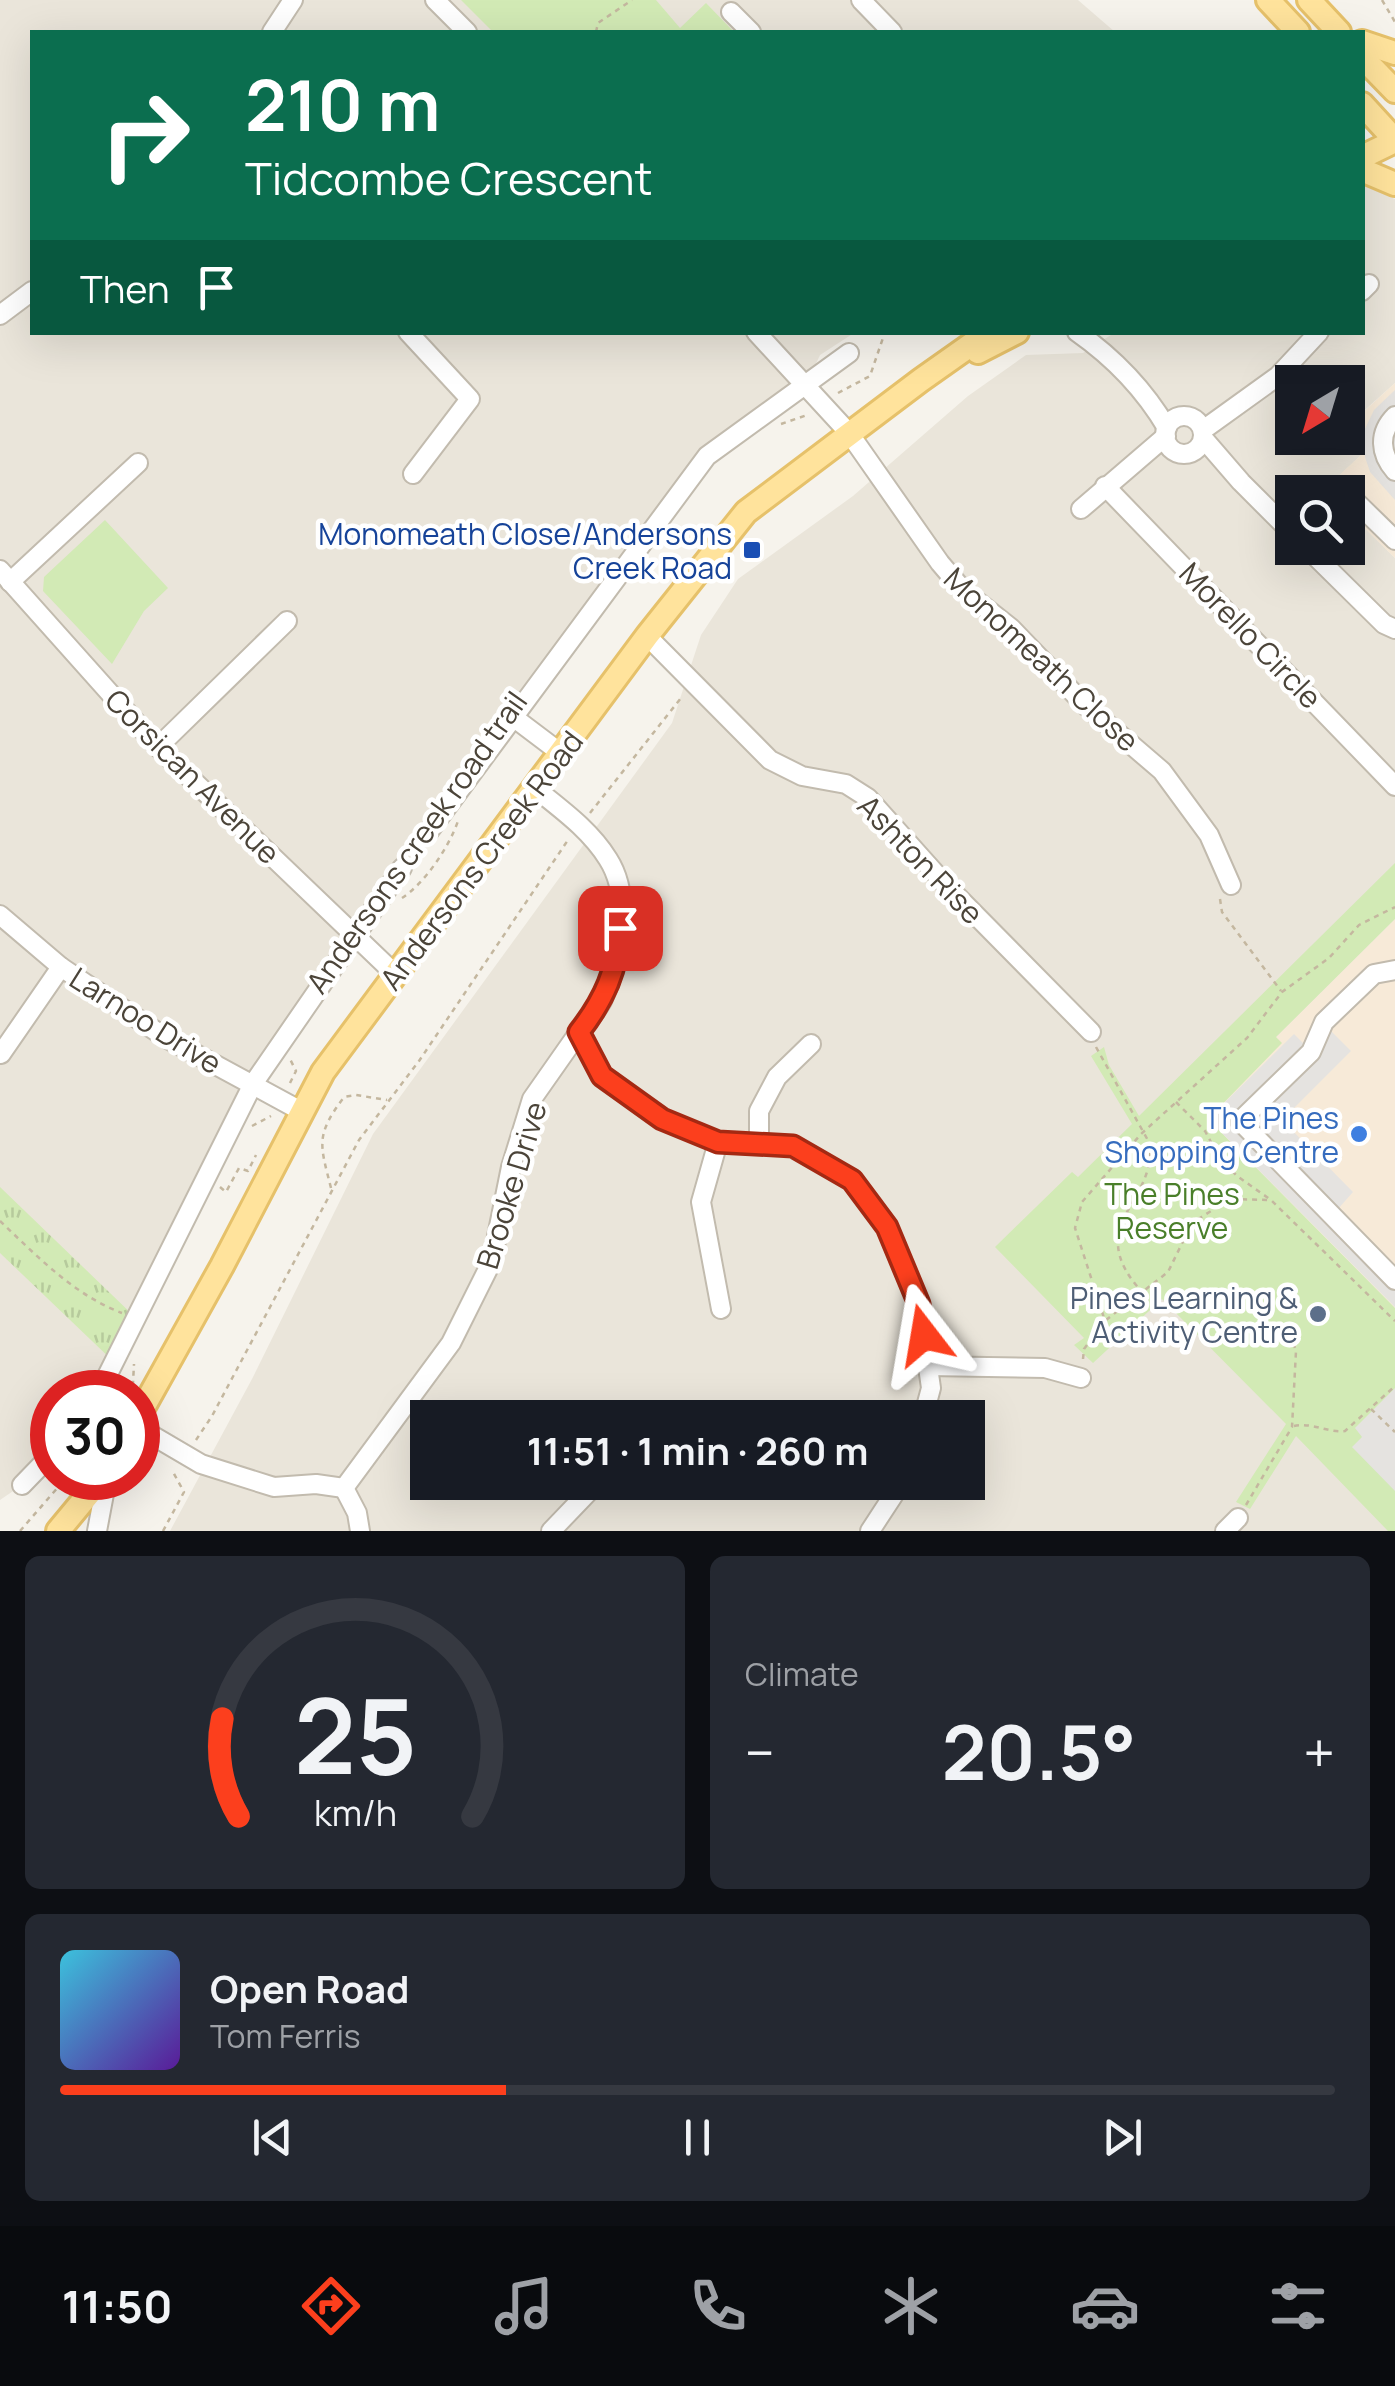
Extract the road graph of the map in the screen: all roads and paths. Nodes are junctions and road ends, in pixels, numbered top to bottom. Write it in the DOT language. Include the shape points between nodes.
graph roads {
  1 [pos="293,0"];
  2 [pos="434,0"];
  3 [pos="632,0"];
  4 [pos="861,0"];
  5 [pos="1268,0"];
  6 [pos="1309,0"];
  7 [pos="1382,0"];
  8 [pos="731,12"];
  9 [pos="1395,22"];
  10 [pos="273,30"];
  11 [pos="465,30"];
  12 [pos="596,30"];
  13 [pos="750,30"];
  14 [pos="890,30"];
  15 [pos="1296,30"];
  16 [pos="1337,30"];
  17 [pos="1365,43"];
  18 [pos="1395,53"];
  19 [pos="1365,60"];
  20 [pos="1395,91"];
  21 [pos="1374,114"];
  22 [pos="1395,140"];
  23 [pos="1365,156"];
  24 [pos="1365,171"];
  25 [pos="1395,184"];
  26 [pos="30,292"];
  27 [pos="0,315"];
  28 [pos="411,335"];
  29 [pos="759,335"];
  30 [pos="885,335"];
  31 [pos="985,335"];
  32 [pos="1011,335"];
  33 [pos="1081,335"];
  34 [pos="1098,335"];
  35 [pos="1311,335"];
  36 [pos="1106,352"];
  37 [pos="849,353"];
  38 [pos="921,380"];
  39 [pos="806,386"];
  40 [pos="1258,390"];
  41 [pos="824,403"];
  42 [pos="1395,416"];
  43 [pos="1174,424"];
  44 [pos="774,427"];
  45 [pos="849,433"];
  46 [pos="1194,443"];
  47 [pos="138,464"];
  48 [pos="1395,471"];
  49 [pos="413,474"];
  50 [pos="1124,474"];
  51 [pos="1105,486"];
  52 [pos="1080,509"];
  53 [pos="1365,511"];
  54 [pos="1275,516"];
  55 [pos="1395,540"];
  56 [pos="1324,565"];
  57 [pos="5,576"];
  58 [pos="288,622"];
  59 [pos="1395,629"];
  60 [pos="647,636"];
  61 [pos="685,687"];
  62 [pos="512,717"];
  63 [pos="158,746"];
  64 [pos="562,754"];
  65 [pos="1395,786"];
  66 [pos="536,789"];
  67 [pos="588,816"];
  68 [pos="459,820"];
  69 [pos="426,834"];
  70 [pos="572,835"];
  71 [pos="402,868"];
  72 [pos="1227,886"];
  73 [pos="400,899"];
  74 [pos="1395,908"];
  75 [pos="0,916"];
  76 [pos="354,936"];
  77 [pos="60,967"];
  78 [pos="1395,970"];
  79 [pos="395,974"];
  80 [pos="1282,992"];
  81 [pos="579,1032"];
  82 [pos="1091,1032"];
  83 [pos="811,1044"];
  84 [pos="286,1050"];
  85 [pos="1,1054"];
  86 [pos="252,1084"];
  87 [pos="389,1100"];
  88 [pos="1175,1101"];
  89 [pos="292,1106"];
  90 [pos="270,1131"];
  91 [pos="1141,1134"];
  92 [pos="718,1142"];
  93 [pos="759,1144"];
  94 [pos="256,1156"];
  95 [pos="331,1190"];
  96 [pos="213,1192"];
  97 [pos="1271,1200"];
  98 [pos="0,1220"];
  99 [pos="1395,1280"];
  100 [pos="1142,1292"];
  101 [pos="721,1309"];
  102 [pos="137,1319"];
  103 [pos="1105,1321"];
  104 [pos="1395,1321"];
  105 [pos="1290,1336"];
  106 [pos="134,1364"];
  107 [pos="928,1366"];
  108 [pos="110,1370"];
  109 [pos="133,1370"];
  110 [pos="160,1377"];
  111 [pos="1081,1378"];
  112 [pos="1394,1385"];
  113 [pos="928,1400"];
  114 [pos="1371,1408"];
  115 [pos="1292,1427"];
  116 [pos="1395,1432"];
  117 [pos="160,1440"];
  118 [pos="186,1456"];
  119 [pos="174,1472"];
  120 [pos="30,1477"];
  121 [pos="22,1485"];
  122 [pos="344,1488"];
  123 [pos="47,1500"];
  124 [pos="85,1500"];
  125 [pos="101,1500"];
  126 [pos="581,1500"];
  127 [pos="890,1500"];
  128 [pos="1231,1525"];
  129 [pos="20,1531"];
  130 [pos="58,1531"];
  131 [pos="96,1531"];
  132 [pos="163,1531"];
  133 [pos="360,1531"];
  134 [pos="551,1531"];
  135 [pos="870,1531"];
  1 -- 10 [label="street"];
  2 -- 11 [label="street"];
  3 -- 12 [label="path"];
  4 -- 14 [label="street"];
  5 -- 15 [label="main road"];
  6 -- 16 [label="main road"];
  7 -- 9 [label="path"];
  8 -- 13 [label="street"];
  17 -- 18 [label="main road"];
  19 -- 20 [label="main road"];
  21 -- 22 [label="main road"];
  22 -- 23 [label="main road"];
  24 -- 25 [label="main road"];
  26 -- 27 [label="street"];
  28 -- 49 [label="street" via="470,399"];
  29 -- 39 [label="street, Monomeath Close"];
  30 -- 41 [label="path" via="870,376"];
  31 -- 38 [label="main road, Andersons Creek Road"];
  32 -- 38 [label="main road, Andersons Creek Road"];
  33 -- 36 [label="street"];
  34 -- 36 [label="street"];
  35 -- 40 [label="street"];
  36 -- 43 [label="street"];
  37 -- 39 [label="street"];
  38 -- 45 [label="main road, Andersons Creek Road"];
  39 -- 41 [label="street, Monomeath Close"];
  39 -- 62 [label="street" via="707,456"];
  40 -- 43 [label="street"];
  40 -- 46 [label="street"];
  41 -- 44 [label="path"];
  41 -- 45 [label="street, Monomeath Close"];
  42 -- 48 [label="street" via="1382,440 1384,459"];
  43 -- 46 [label="street" via="1197,421"];
  43 -- 46 [label="street" via="1170,447"];
  43 -- 50 [label="street"];
  45 -- 60 [label="main road, Andersons Creek Road" via="746,512"];
  45 -- 72 [label="street, Monomeath Close" via="963,590 1162,771 1209,835"];
  46 -- 50 [label="street"];
  46 -- 54 [label="street"];
  47 -- 57 [label="street"];
  50 -- 51 [label="street"];
  51 -- 52 [label="street"];
  51 -- 65 [label="street, Morello Circle"];
  53 -- 55 [label="street"];
  56 -- 59 [label="street"];
  57 -- 63 [label="street, Corsican Avenue"];
  58 -- 63 [label="street"];
  60 -- 64 [label="main road, Andersons Creek Road"];
  60 -- 82 [label="street, Ashton Rise" via="770,760 802,776 846,784 868,798"];
  61 -- 67 [label="path" via="679,704"];
  62 -- 64 [label="street"];
  62 -- 69 [label="street"];
  63 -- 76 [label="street, Corsican Avenue"];
  64 -- 66 [label="main road, Andersons Creek Road"];
  66 -- 79 [label="main road, Andersons Creek Road"];
  66 -- 81 [label="street, Brooke Drive" via="610,861 622,900 618,956 601,1003"];
  68 -- 73 [label="path, Andersons creek road trail" via="413,891"];
  70 -- 87 [label="path"];
  71 -- 76 [label="street"];
  72 -- 80 [label="path" via="1222,912"];
  74 -- 80 [label="path" via="1359,925 1329,958"];
  75 -- 77 [label="street, Larnoo Drive"];
  76 -- 79 [label="street, Corsican Avenue"];
  76 -- 86 [label="street"];
  77 -- 85 [label="street"];
  77 -- 86 [label="street, Larnoo Drive" via="166,1038"];
  78 -- 99 [label="street" via="1374,974 1324,1022 1311,1052 1240,1122"];
  79 -- 89 [label="main road, Andersons Creek Road"];
  80 -- 88 [label="path" via="1246,1038"];
  81 -- 92 [label="street" via="602,1076 662,1119"];
  81 -- 122 [label="street, Brooke Drive" via="532,1099 492,1261 451,1343"];
  82 -- 91 [label="path"];
  83 -- 93 [label="street" via="777,1076 759,1111"];
  84 -- 89 [label="path" via="296,1071"];
  86 -- 89 [label="street, Larnoo Drive"];
  86 -- 102 [label="street"];
  87 -- 95 [label="path"];
  87 -- 95 [label="path" via="356,1095 337,1106 320,1143"];
  88 -- 91 [label="path"];
  88 -- 97 [label="path" via="1205,1131 1220,1159"];
  89 -- 90 [label="path" via="254,1126"];
  89 -- 110 [label="main road, Andersons Creek Road" via="222,1266"];
  91 -- 100 [label="path" via="1152,1160 1121,1221 1118,1250 1123,1271"];
  91 -- 103 [label="path" via="1082,1202 1075,1228"];
  92 -- 93 [label="street"];
  92 -- 101 [label="street" via="701,1202"];
  93 -- 107 [label="street" via="793,1146 852,1180 887,1227 919,1304"];
  94 -- 96 [label="path" via="248,1171 239,1168 226,1192 220,1188 223,1176"];
  95 -- 118 [label="path"];
  97 -- 100 [label="path" via="1230,1199 1192,1223 1168,1272"];
  97 -- 104 [label="path"];
  98 -- 102 [label="path" via="94,1302"];
  100 -- 103 [label="path"];
  102 -- 108 [label="street"];
  103 -- 111 [label="path" via="1084,1349"];
  105 -- 115 [label="path" via="1296,1351"];
  106 -- 109 [label="path"];
  107 -- 111 [label="street" via="1045,1368"];
  107 -- 113 [label="street"];
  112 -- 114 [label="path"];
  114 -- 115 [label="path" via="1344,1431"];
  114 -- 116 [label="path"];
  115 -- 128 [label="path"];
  117 -- 118 [label="street"];
  118 -- 122 [label="street" via="274,1488"];
  119 -- 132 [label="path" via="184,1492"];
  120 -- 121 [label="street"];
  122 -- 133 [label="street"];
  123 -- 129 [label="path"];
  124 -- 130 [label="main road"];
  125 -- 131 [label="street"];
  126 -- 134 [label="street"];
  127 -- 135 [label="street"];
}
